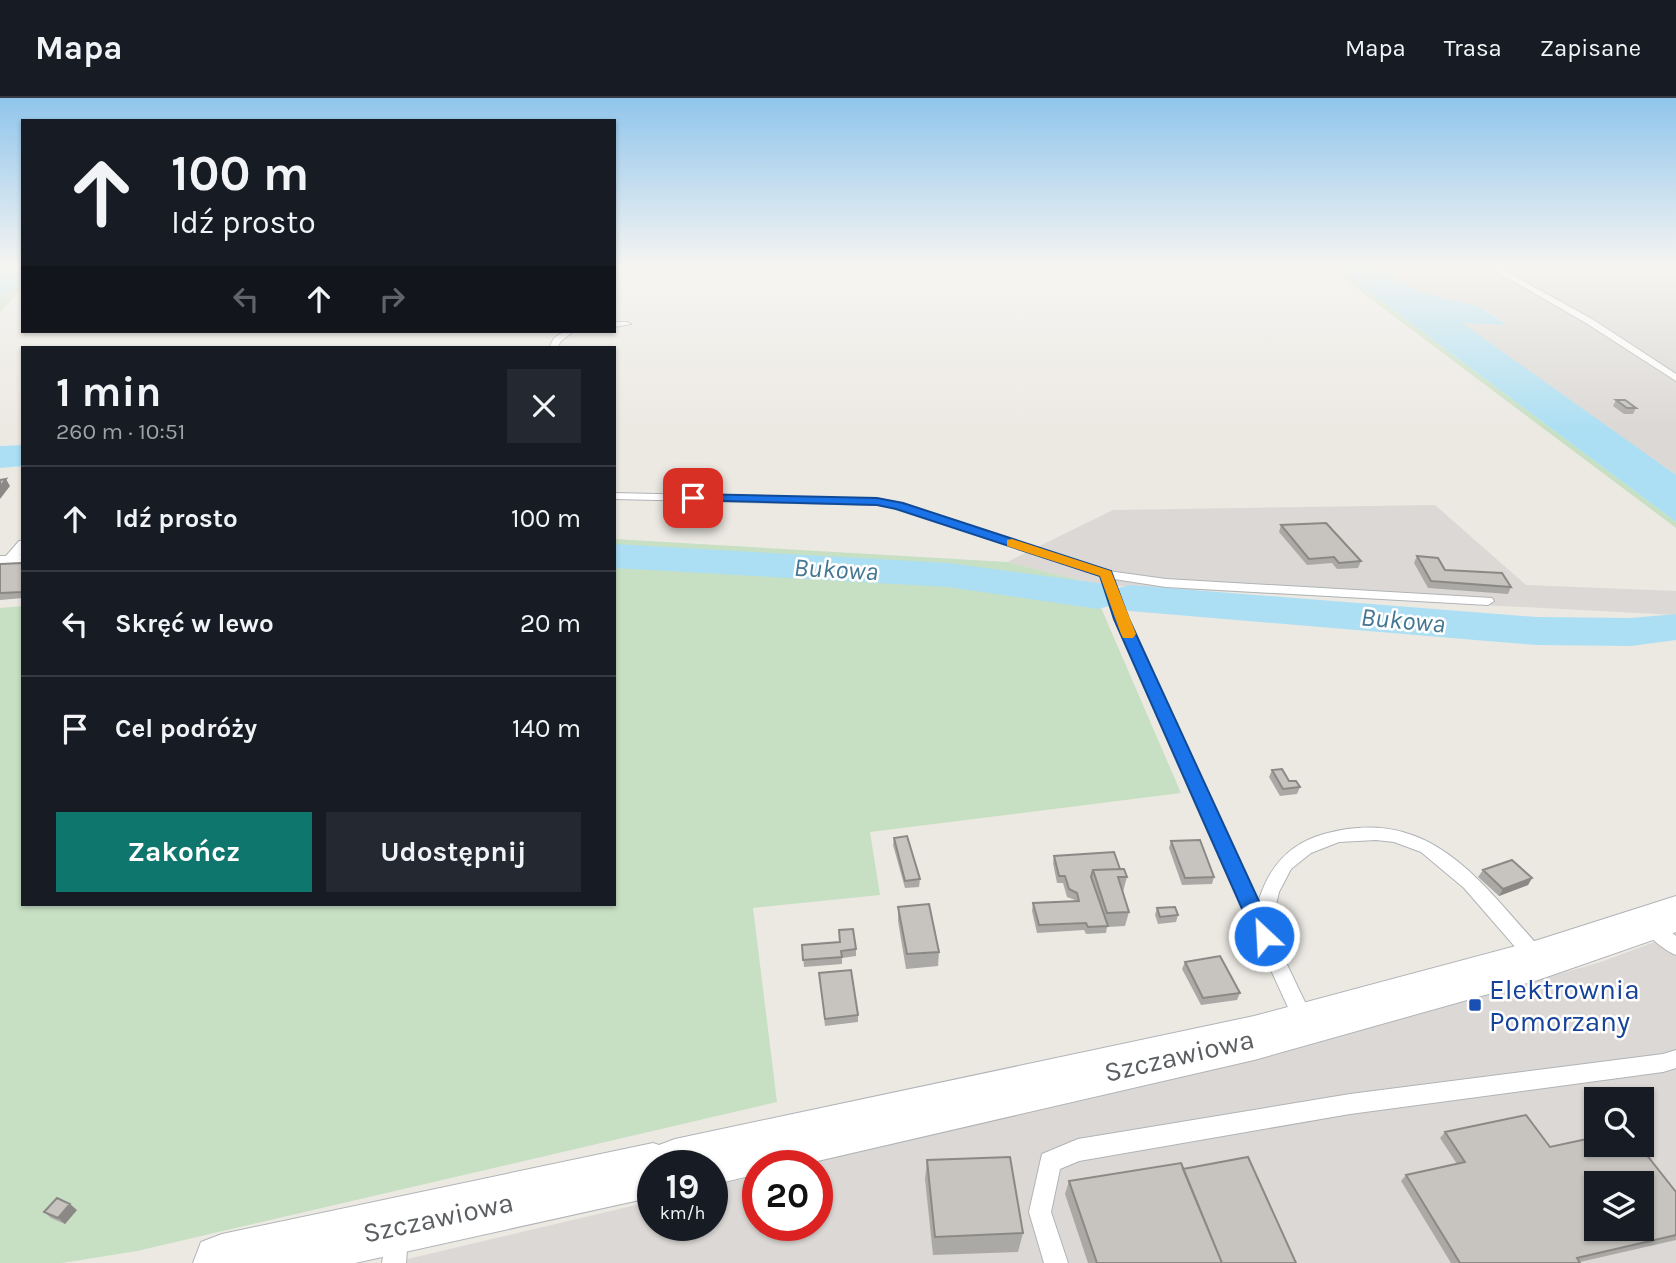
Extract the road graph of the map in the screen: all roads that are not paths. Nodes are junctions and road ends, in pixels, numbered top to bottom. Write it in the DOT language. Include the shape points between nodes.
graph roads {
  1 [pos="1588,320"];
  2 [pos="627,324"];
  3 [pos="616,325"];
  4 [pos="567,333"];
  5 [pos="554,346"];
  6 [pos="1676,378"];
  7 [pos="616,496"];
  8 [pos="1106,574"];
  9 [pos="1488,601"];
  10 [pos="1667,929"];
  11 [pos="1264,936"];
  12 [pos="1538,960"];
  13 [pos="1306,1025"];
  14 [pos="1676,1059"];
  15 [pos="728,1154"];
  16 [pos="637,1175"];
  17 [pos="396,1244"];
  18 [pos="222,1263"];
  19 [pos="1056,1263"];
  1 -- 6 [label="lane"];
  2 -- 3 [label="lane"];
  4 -- 5 [label="lane"];
  7 -- 8 [label="lane" via="898,505"];
  8 -- 9 [label="lane" via="1166,583"];
  8 -- 11 [label="lane" via="1121,619"];
  10 -- 12 [label="street, Szczawiowa"];
  11 -- 12 [label="lane" via="1268,901 1291,858 1336,838 1392,834 1444,859"];
  11 -- 13 [label="lane"];
  12 -- 13 [label="street, Szczawiowa"];
  13 -- 15 [label="street, Szczawiowa"];
  14 -- 19 [label="lane" via="1350,1104 1078,1150 1050,1162 1040,1212"];
  16 -- 17 [label="street, Szczawiowa"];
  17 -- 18 [label="street, Szczawiowa"];
}
